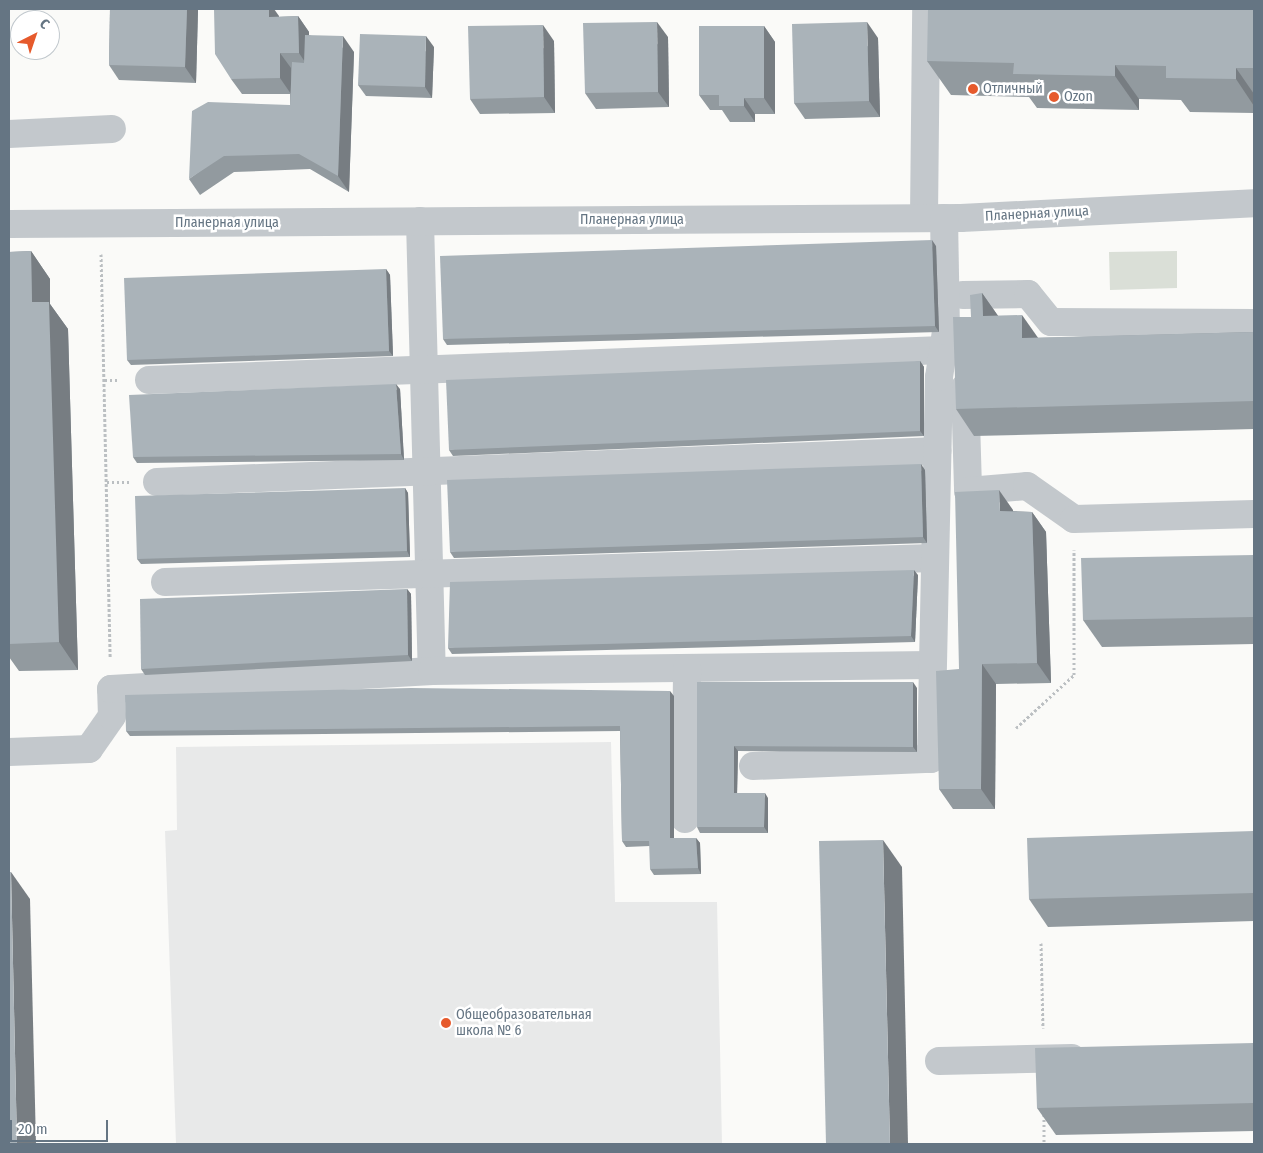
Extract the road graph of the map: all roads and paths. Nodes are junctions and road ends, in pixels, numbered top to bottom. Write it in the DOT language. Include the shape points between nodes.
graph roads {
  1 [pos="926,9"];
  2 [pos="112,129"];
  3 [pos="9,134"];
  4 [pos="1254,203"];
  5 [pos="943,218"];
  6 [pos="420,221"];
  7 [pos="9,224"];
  8 [pos="100,224"];
  9 [pos="963,295"];
  10 [pos="1254,323"];
  11 [pos="943,350"];
  12 [pos="424,370"];
  13 [pos="149,380"];
  14 [pos="937,451"];
  15 [pos="427,473"];
  16 [pos="157,482"];
  17 [pos="1254,514"];
  18 [pos="1074,519"];
  19 [pos="934,558"];
  20 [pos="430,574"];
  21 [pos="165,582"];
  22 [pos="931,665"];
  23 [pos="687,668"];
  24 [pos="432,671"];
  25 [pos="111,689"];
  26 [pos="1016,728"];
  27 [pos="9,752"];
  28 [pos="753,766"];
  29 [pos="685,819"];
  30 [pos="1101,1057"];
  31 [pos="939,1061"];
  1 -- 5 [label="street"];
  2 -- 3 [label="street"];
  4 -- 5 [label="street, Планерная улица"];
  5 -- 6 [label="street, Планерная улица"];
  5 -- 9 [label="street"];
  5 -- 11 [label="street" via="946,331"];
  6 -- 8 [label="street, Планерная улица"];
  6 -- 12 [label="street"];
  7 -- 8 [label="street, Планерная улица"];
  8 -- 25 [label="path"];
  9 -- 10 [label="street" via="1028,294 1051,322"];
  9 -- 18 [label="street" via="968,491 1027,486"];
  11 -- 12 [label="street"];
  11 -- 14 [label="street"];
  12 -- 13 [label="street"];
  12 -- 15 [label="street"];
  14 -- 15 [label="street"];
  14 -- 19 [label="street"];
  15 -- 16 [label="street"];
  15 -- 20 [label="street"];
  17 -- 18 [label="street"];
  18 -- 26 [label="path" via="1074,674"];
  19 -- 20 [label="street"];
  19 -- 22 [label="street"];
  20 -- 21 [label="street"];
  20 -- 24 [label="street"];
  22 -- 23 [label="street"];
  22 -- 28 [label="street" via="931,759"];
  23 -- 24 [label="street"];
  23 -- 29 [label="street"];
  24 -- 25 [label="street"];
  25 -- 27 [label="street" via="112,716 89,749"];
  30 -- 31 [label="street"];
}
